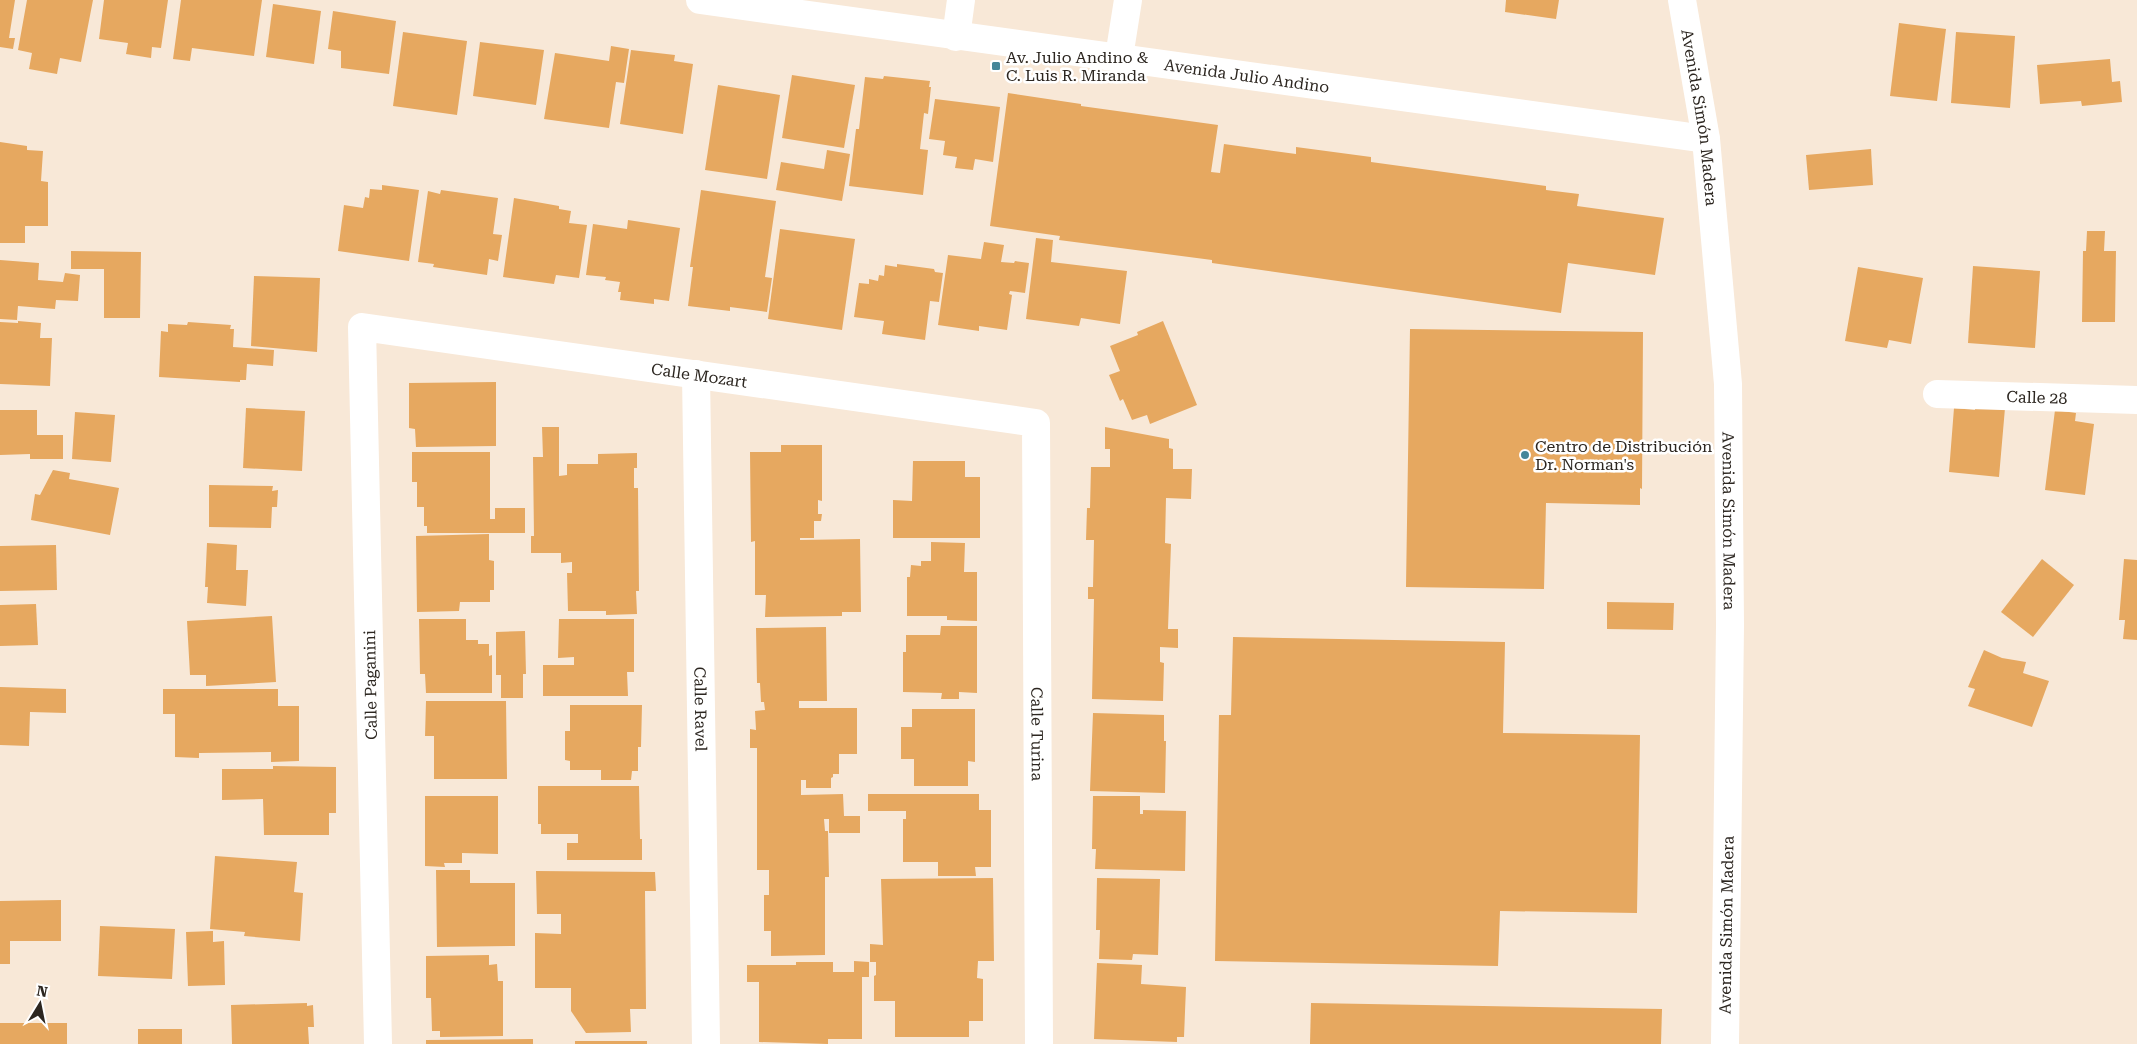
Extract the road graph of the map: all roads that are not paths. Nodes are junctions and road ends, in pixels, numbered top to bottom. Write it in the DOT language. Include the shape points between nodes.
graph roads {
  1 [pos="700,0"];
  2 [pos="962,0"];
  3 [pos="1128,0"];
  4 [pos="1682,0"];
  5 [pos="956,37"];
  6 [pos="1119,57"];
  7 [pos="1706,139"];
  8 [pos="362,327"];
  9 [pos="696,374"];
  10 [pos="1937,394"];
  11 [pos="2137,400"];
  12 [pos="1036,423"];
  13 [pos="378,1044"];
  14 [pos="706,1044"];
  15 [pos="1039,1044"];
  16 [pos="1724,1044"];
  1 -- 5 [label="street, Avenida Julio Andino"];
  2 -- 5 [label="street"];
  3 -- 6 [label="street"];
  4 -- 7 [label="street, Avenida Simón Madera"];
  5 -- 6 [label="street, Avenida Julio Andino"];
  6 -- 7 [label="street, Avenida Julio Andino"];
  7 -- 16 [label="street, Avenida Simón Madera" via="1728,384 1730,625"];
  8 -- 9 [label="street, Calle Mozart"];
  8 -- 13 [label="street, Calle Paganini"];
  9 -- 12 [label="street, Calle Mozart"];
  9 -- 14 [label="street, Calle Ravel"];
  10 -- 11 [label="street, Calle 28"];
  12 -- 15 [label="street, Calle Turina"];
}
